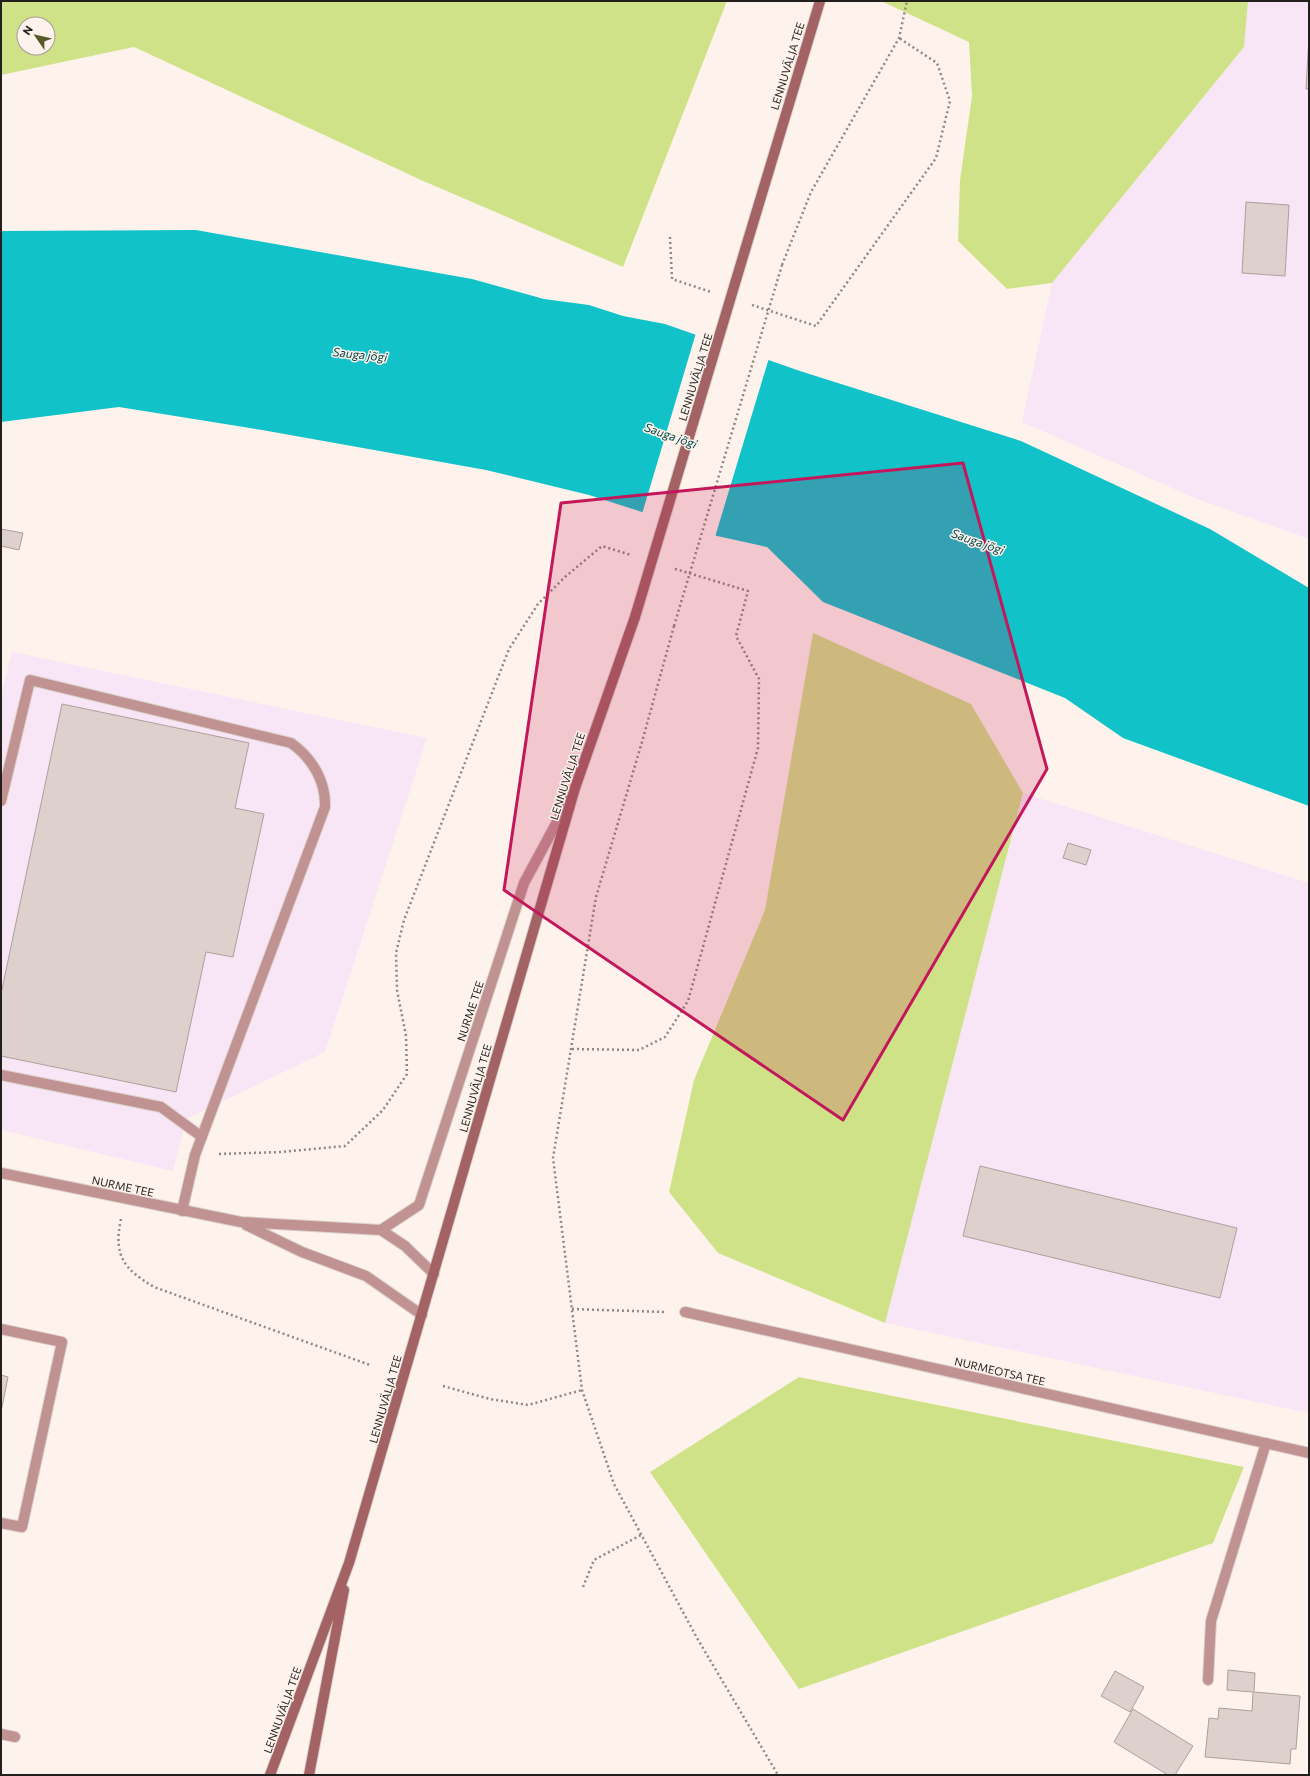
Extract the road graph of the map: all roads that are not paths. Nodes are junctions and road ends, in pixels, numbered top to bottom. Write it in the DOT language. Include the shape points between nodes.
graph roads {
  1 [pos="820,1"];
  2 [pos="575,788"];
  3 [pos="1,801"];
  4 [pos="1,1075"];
  5 [pos="202,1137"];
  6 [pos="1,1173"];
  7 [pos="182,1211"];
  8 [pos="241,1222"];
  9 [pos="381,1230"];
  10 [pos="434,1274"];
  11 [pos="685,1312"];
  12 [pos="422,1315"];
  13 [pos="1,1329"];
  14 [pos="1266,1443"];
  15 [pos="1309,1453"];
  16 [pos="1,1523"];
  17 [pos="349,1563"];
  18 [pos="1208,1680"];
  19 [pos="1,1734"];
  20 [pos="15,1737"];
  21 [pos="270,1775"];
  22 [pos="309,1775"];
  1 -- 2 [label="main road, LENNUVÄLJA TEE, bridge" via="635,617"];
  2 -- 9 [label="street, NURME TEE" via="524,883 419,1205"];
  2 -- 10 [label="main road, LENNUVÄLJA TEE"];
  3 -- 5 [label="street" via="30,680 291,743 316,770 321,781 325,807"];
  4 -- 5 [label="street" via="161,1107"];
  5 -- 7 [label="street"];
  6 -- 7 [label="street, NURME TEE"];
  7 -- 8 [label="street, NURME TEE"];
  8 -- 9 [label="street, NURME TEE"];
  8 -- 12 [label="street, NURME TEE" via="302,1252 366,1276"];
  9 -- 10 [label="street" via="405,1246"];
  10 -- 12 [label="main road, LENNUVÄLJA TEE"];
  11 -- 14 [label="street, NURMEOTSA TEE"];
  12 -- 17 [label="main road, LENNUVÄLJA TEE"];
  13 -- 16 [label="street" via="62,1342 22,1528"];
  14 -- 15 [label="street, NURMEOTSA TEE"];
  14 -- 18 [label="street" via="1211,1621"];
  17 -- 21 [label="main road, LENNUVÄLJA TEE"];
  17 -- 22 [label="main road, LENNUVÄLJA TEE"];
  19 -- 20 [label="street"];
}
